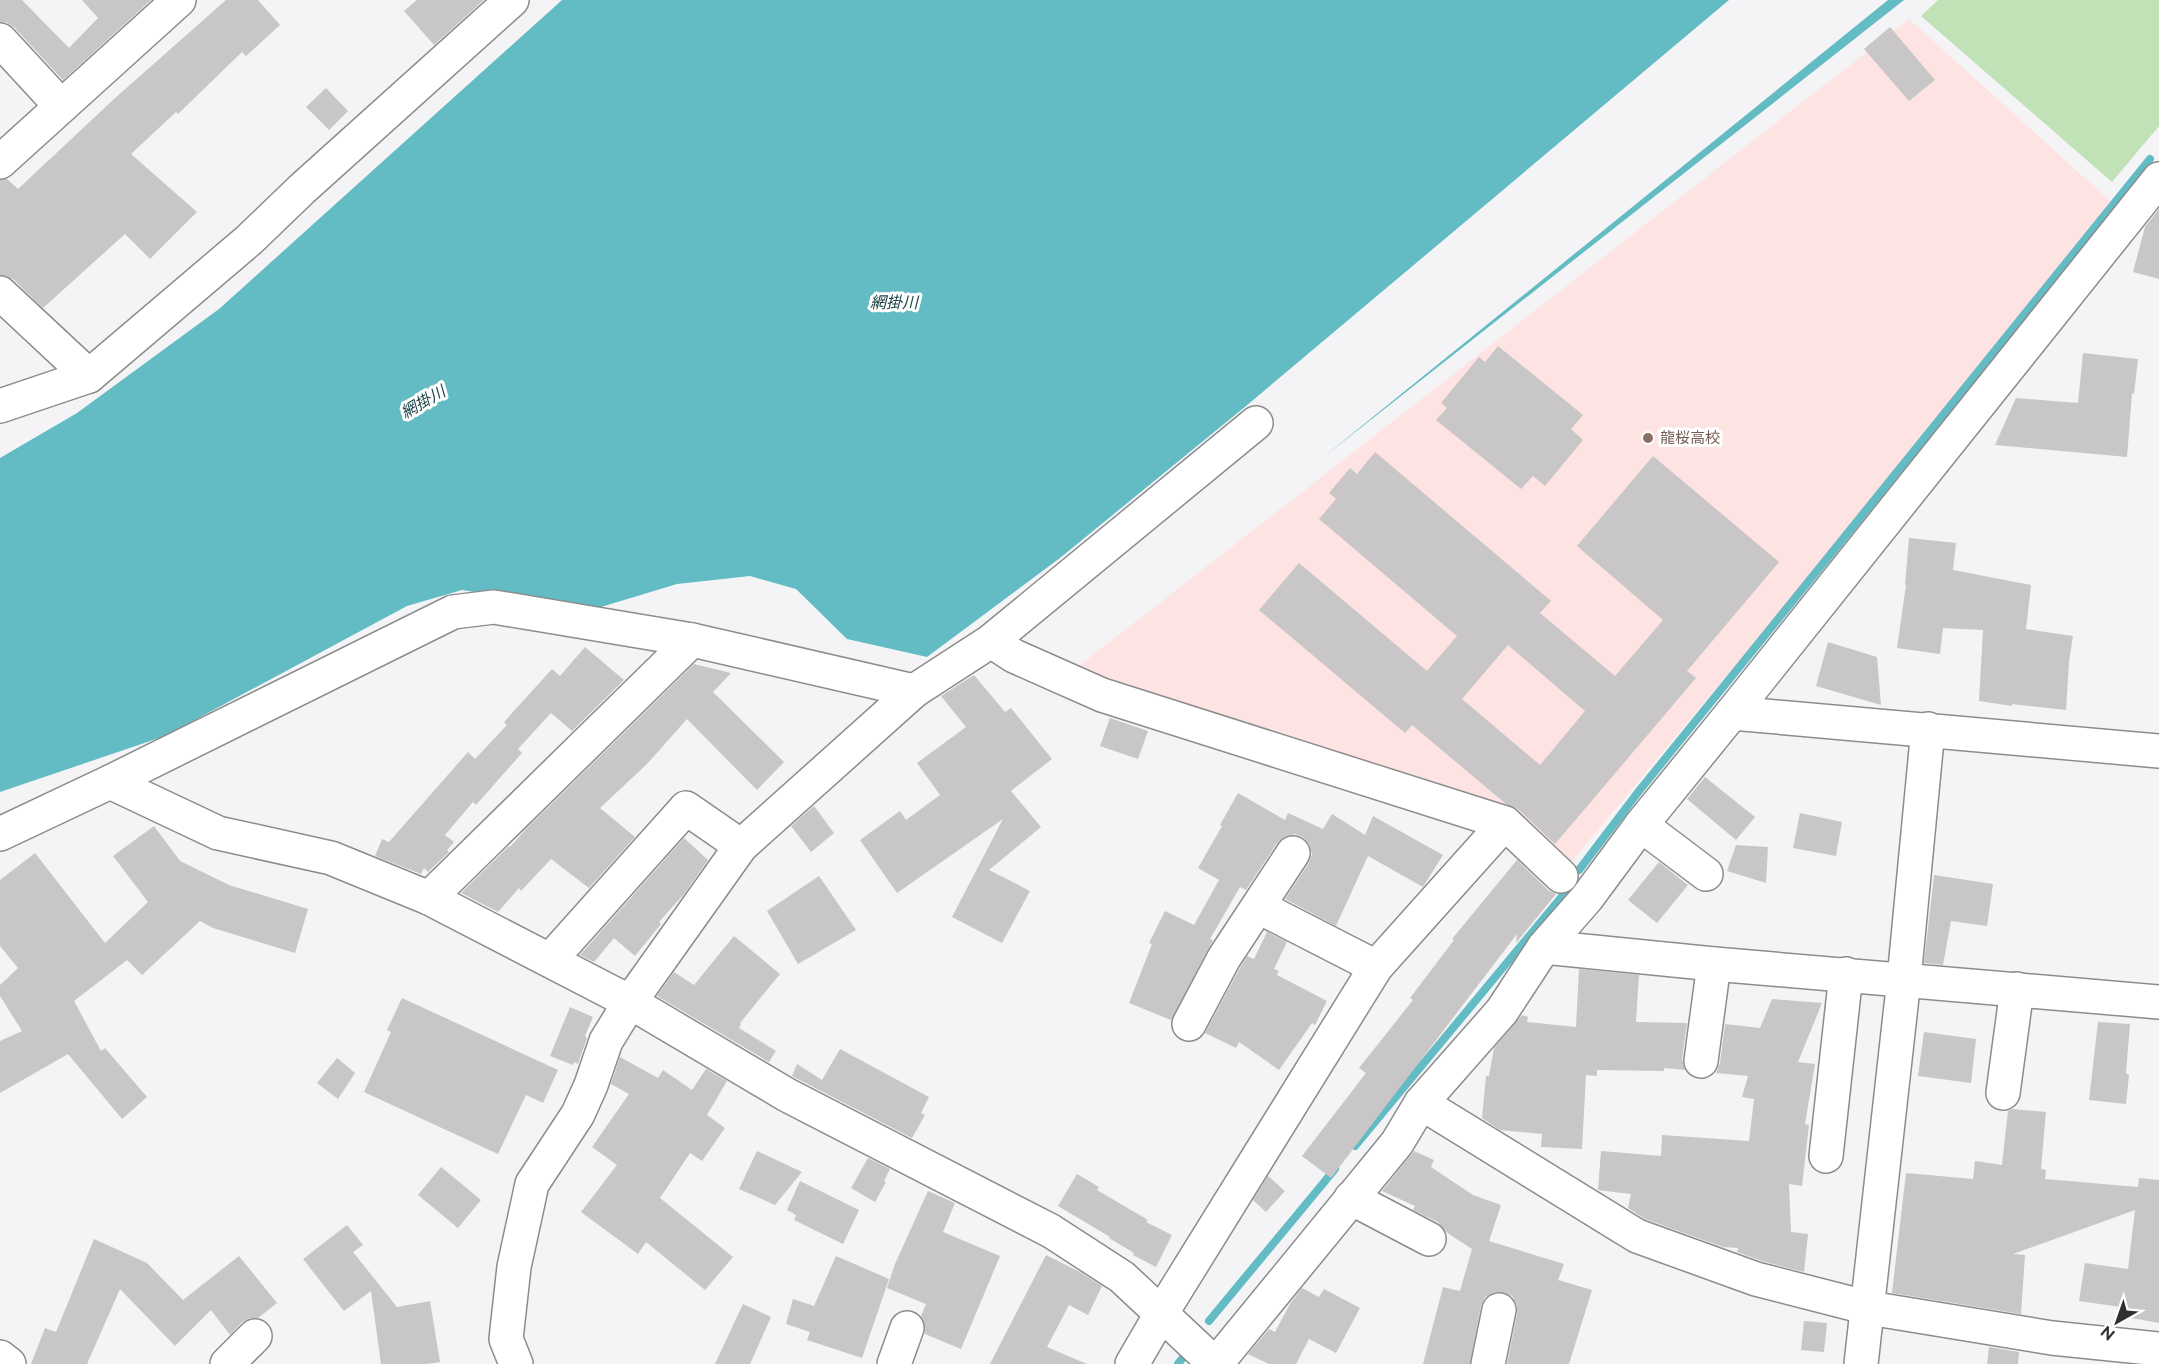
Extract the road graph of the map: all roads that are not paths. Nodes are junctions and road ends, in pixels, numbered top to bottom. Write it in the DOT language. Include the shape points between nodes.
graph roads {
  1 [pos="179,0"];
  2 [pos="512,0"];
  3 [pos="0,40"];
  4 [pos="61,106"];
  5 [pos="0,162"];
  6 [pos="2159,179"];
  7 [pos="0,293"];
  8 [pos="89,376"];
  9 [pos="0,405"];
  10 [pos="1256,423"];
  11 [pos="692,640"];
  12 [pos="991,641"];
  13 [pos="914,691"];
  14 [pos="1732,713"];
  15 [pos="1928,729"];
  16 [pos="2159,751"];
  17 [pos="110,782"];
  18 [pos="1505,823"];
  19 [pos="1641,825"];
  20 [pos="0,834"];
  21 [pos="741,846"];
  22 [pos="1293,852"];
  23 [pos="1706,874"];
  24 [pos="1561,876"];
  25 [pos="429,898"];
  26 [pos="1259,907"];
  27 [pos="1544,947"];
  28 [pos="550,960"];
  29 [pos="1714,964"];
  30 [pos="1376,967"];
  31 [pos="1846,974"];
  32 [pos="1904,979"];
  33 [pos="2017,989"];
  34 [pos="630,1002"];
  35 [pos="2159,1002"];
  36 [pos="1189,1024"];
  37 [pos="1701,1061"];
  38 [pos="2003,1093"];
  39 [pos="1421,1103"];
  40 [pos="1826,1156"];
  41 [pos="1351,1198"];
  42 [pos="1429,1239"];
  43 [pos="1869,1308"];
  44 [pos="1499,1310"];
  45 [pos="1161,1315"];
  46 [pos="907,1328"];
  47 [pos="255,1336"];
  48 [pos="2159,1349"];
  49 [pos="0,1357"];
  50 [pos="9,1364"];
  51 [pos="227,1364"];
  52 [pos="516,1364"];
  53 [pos="894,1364"];
  54 [pos="1132,1364"];
  55 [pos="1216,1364"];
  56 [pos="1488,1364"];
  57 [pos="1861,1364"];
  1 -- 4 [label="street"];
  2 -- 8 [label="street" via="249,240"];
  3 -- 4 [label="street"];
  4 -- 5 [label="street"];
  6 -- 14 [label="street"];
  7 -- 8 [label="street"];
  8 -- 9 [label="street"];
  10 -- 12 [label="street"];
  11 -- 13 [label="street"];
  11 -- 17 [label="street" via="494,607 453,612"];
  11 -- 25 [label="street"];
  12 -- 13 [label="street"];
  12 -- 18 [label="street" via="1014,656 1102,695"];
  13 -- 21 [label="street"];
  14 -- 15 [label="street"];
  14 -- 19 [label="street"];
  15 -- 16 [label="street"];
  15 -- 32 [label="street"];
  17 -- 20 [label="street"];
  17 -- 25 [label="street" via="218,833 331,858"];
  18 -- 24 [label="street"];
  18 -- 30 [label="street"];
  19 -- 23 [label="street"];
  19 -- 27 [label="street" via="1587,898"];
  21 -- 28 [label="street" via="686,808"];
  21 -- 34 [label="street"];
  22 -- 26 [label="street"];
  25 -- 28 [label="street"];
  26 -- 30 [label="street"];
  26 -- 36 [label="street" via="1224,958"];
  27 -- 29 [label="street"];
  27 -- 39 [label="street" via="1502,1011"];
  28 -- 34 [label="street"];
  29 -- 31 [label="street"];
  29 -- 37 [label="street"];
  30 -- 45 [label="street"];
  31 -- 32 [label="street"];
  31 -- 40 [label="street"];
  32 -- 33 [label="street"];
  32 -- 43 [label="street"];
  33 -- 35 [label="street"];
  33 -- 38 [label="street"];
  34 -- 45 [label="street" via="786,1095 1052,1231 1122,1276"];
  34 -- 52 [label="street" via="606,1041 578,1114 532,1184 514,1267 506,1339"];
  39 -- 41 [label="street" via="1397,1143"];
  39 -- 43 [label="street" via="1637,1236 1756,1279"];
  41 -- 42 [label="street"];
  41 -- 55 [label="street"];
  43 -- 48 [label="street" via="2052,1338"];
  43 -- 57 [label="street"];
  44 -- 56 [label="street"];
  45 -- 54 [label="street"];
  45 -- 55 [label="street"];
  46 -- 53 [label="street"];
  47 -- 51 [label="street"];
  49 -- 50 [label="street"];
}
